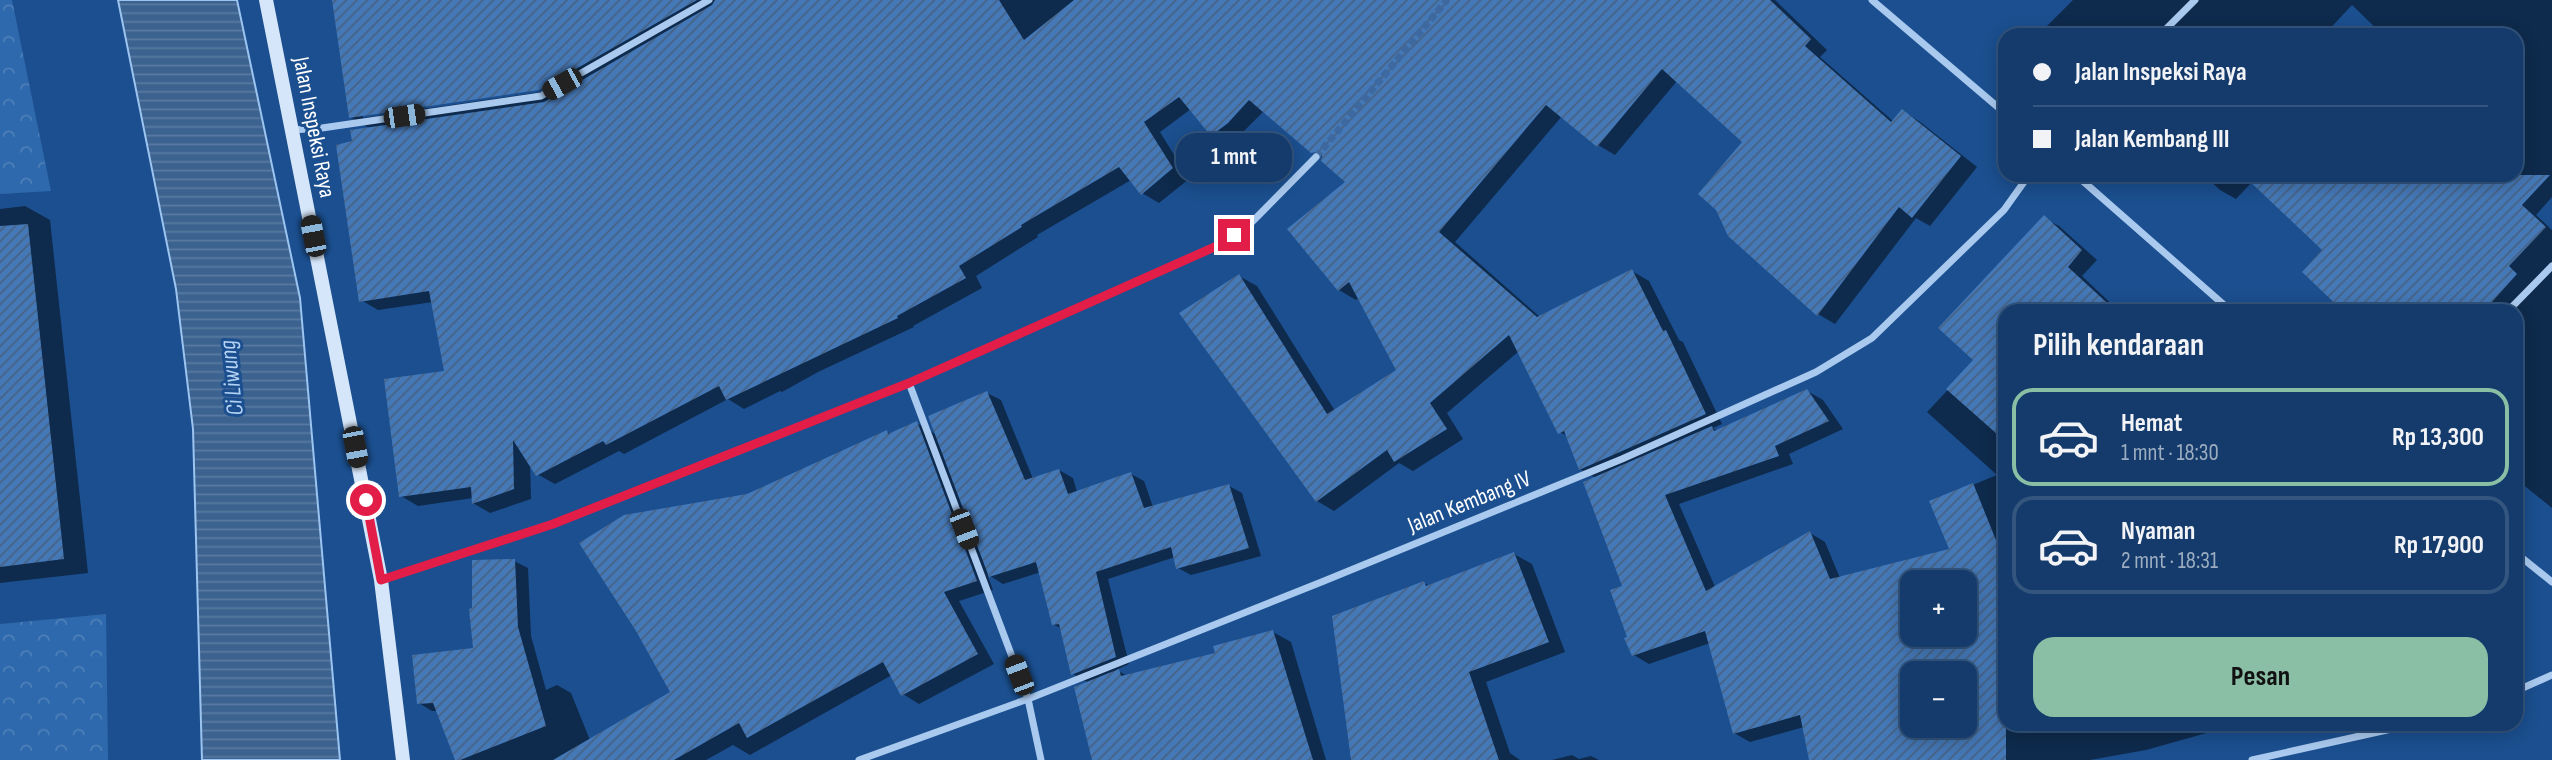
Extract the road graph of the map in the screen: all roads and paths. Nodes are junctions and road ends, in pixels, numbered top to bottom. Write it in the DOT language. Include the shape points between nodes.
graph roads {
  1 [pos="266,0"];
  2 [pos="709,0"];
  3 [pos="1872,0"];
  4 [pos="2195,0"];
  5 [pos="2167,28"];
  6 [pos="1998,107"];
  7 [pos="292,130"];
  8 [pos="1316,157"];
  9 [pos="2024,182"];
  10 [pos="2084,182"];
  11 [pos="2552,266"];
  12 [pos="2223,304"];
  13 [pos="2515,304"];
  14 [pos="909,383"];
  15 [pos="2523,559"];
  16 [pos="381,580"];
  17 [pos="2552,582"];
  18 [pos="2552,675"];
  19 [pos="2523,688"];
  20 [pos="1028,699"];
  21 [pos="2382,731"];
  22 [pos="403,760"];
  23 [pos="859,760"];
  24 [pos="1041,760"];
  25 [pos="2252,760"];
  1 -- 7 [label="street, Jalan Inspeksi Raya"];
  2 -- 7 [label="street" via="541,96"];
  3 -- 6 [label="street"];
  4 -- 5 [label="street"];
  7 -- 16 [label="street, Jalan Inspeksi Raya"];
  8 -- 14 [label="street" via="1250,225 1219,245"];
  9 -- 20 [label="street, Jalan Kembang IV" via="2004,210 1872,338 1816,372 1622,459"];
  10 -- 12 [label="street"];
  11 -- 13 [label="street"];
  14 -- 16 [label="street" via="553,524"];
  14 -- 20 [label="street"];
  15 -- 17 [label="street"];
  16 -- 22 [label="street, Jalan Inspeksi Raya"];
  18 -- 19 [label="street"];
  20 -- 23 [label="street, Jalan Kembang IV"];
  20 -- 24 [label="street"];
  21 -- 25 [label="street"];
}
